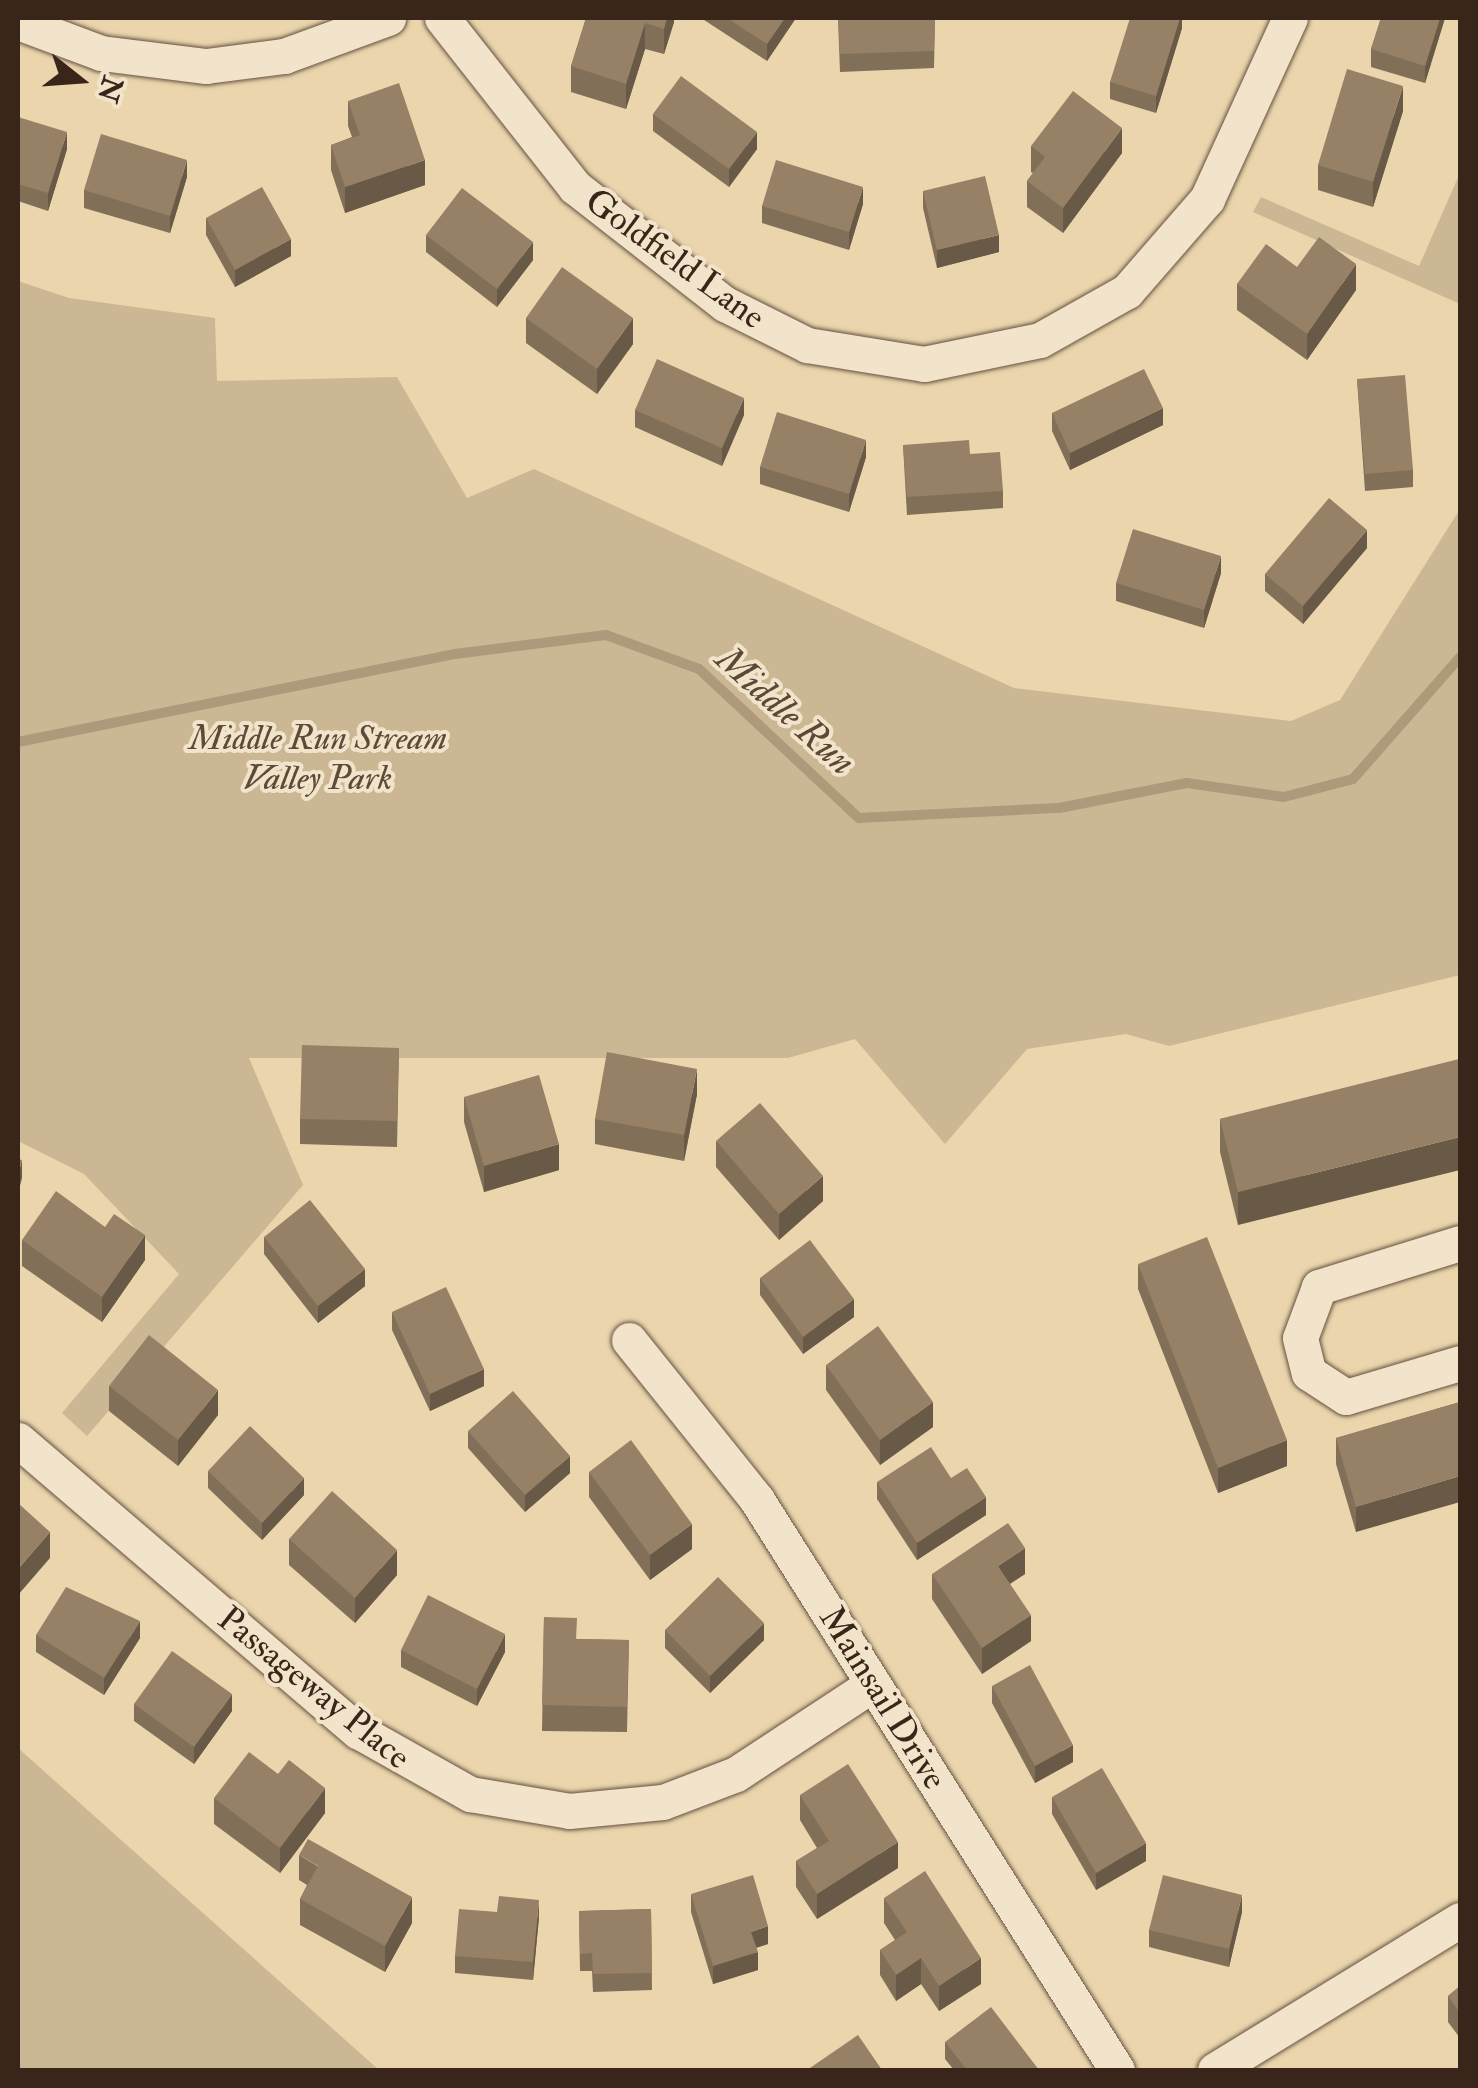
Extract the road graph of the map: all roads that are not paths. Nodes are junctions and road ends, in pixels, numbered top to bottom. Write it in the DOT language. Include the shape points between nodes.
graph roads {
  1 [pos="388,18"];
  2 [pos="442,18"];
  3 [pos="1290,18"];
  4 [pos="18,22"];
  5 [pos="1460,1244"];
  6 [pos="630,1340"];
  7 [pos="1460,1364"];
  8 [pos="18,1440"];
  9 [pos="873,1684"];
  10 [pos="1460,1920"];
  11 [pos="1117,2070"];
  12 [pos="1215,2070"];
  1 -- 4 [label="street" via="284,56 206,66 101,53"];
  2 -- 3 [label="street, Goldfield Lane" via="575,187 726,304 807,346 924,364 1040,340 1127,292 1207,199"];
  5 -- 7 [label="street" via="1319,1287 1300,1338 1309,1373 1346,1397"];
  6 -- 9 [label="street, Mainsail Drive" via="757,1500"];
  8 -- 9 [label="street, Passageway Place" via="358,1731 470,1794 569,1811 663,1802 736,1774"];
  9 -- 11 [label="street, Mainsail Drive"];
  10 -- 12 [label="street"];
}
